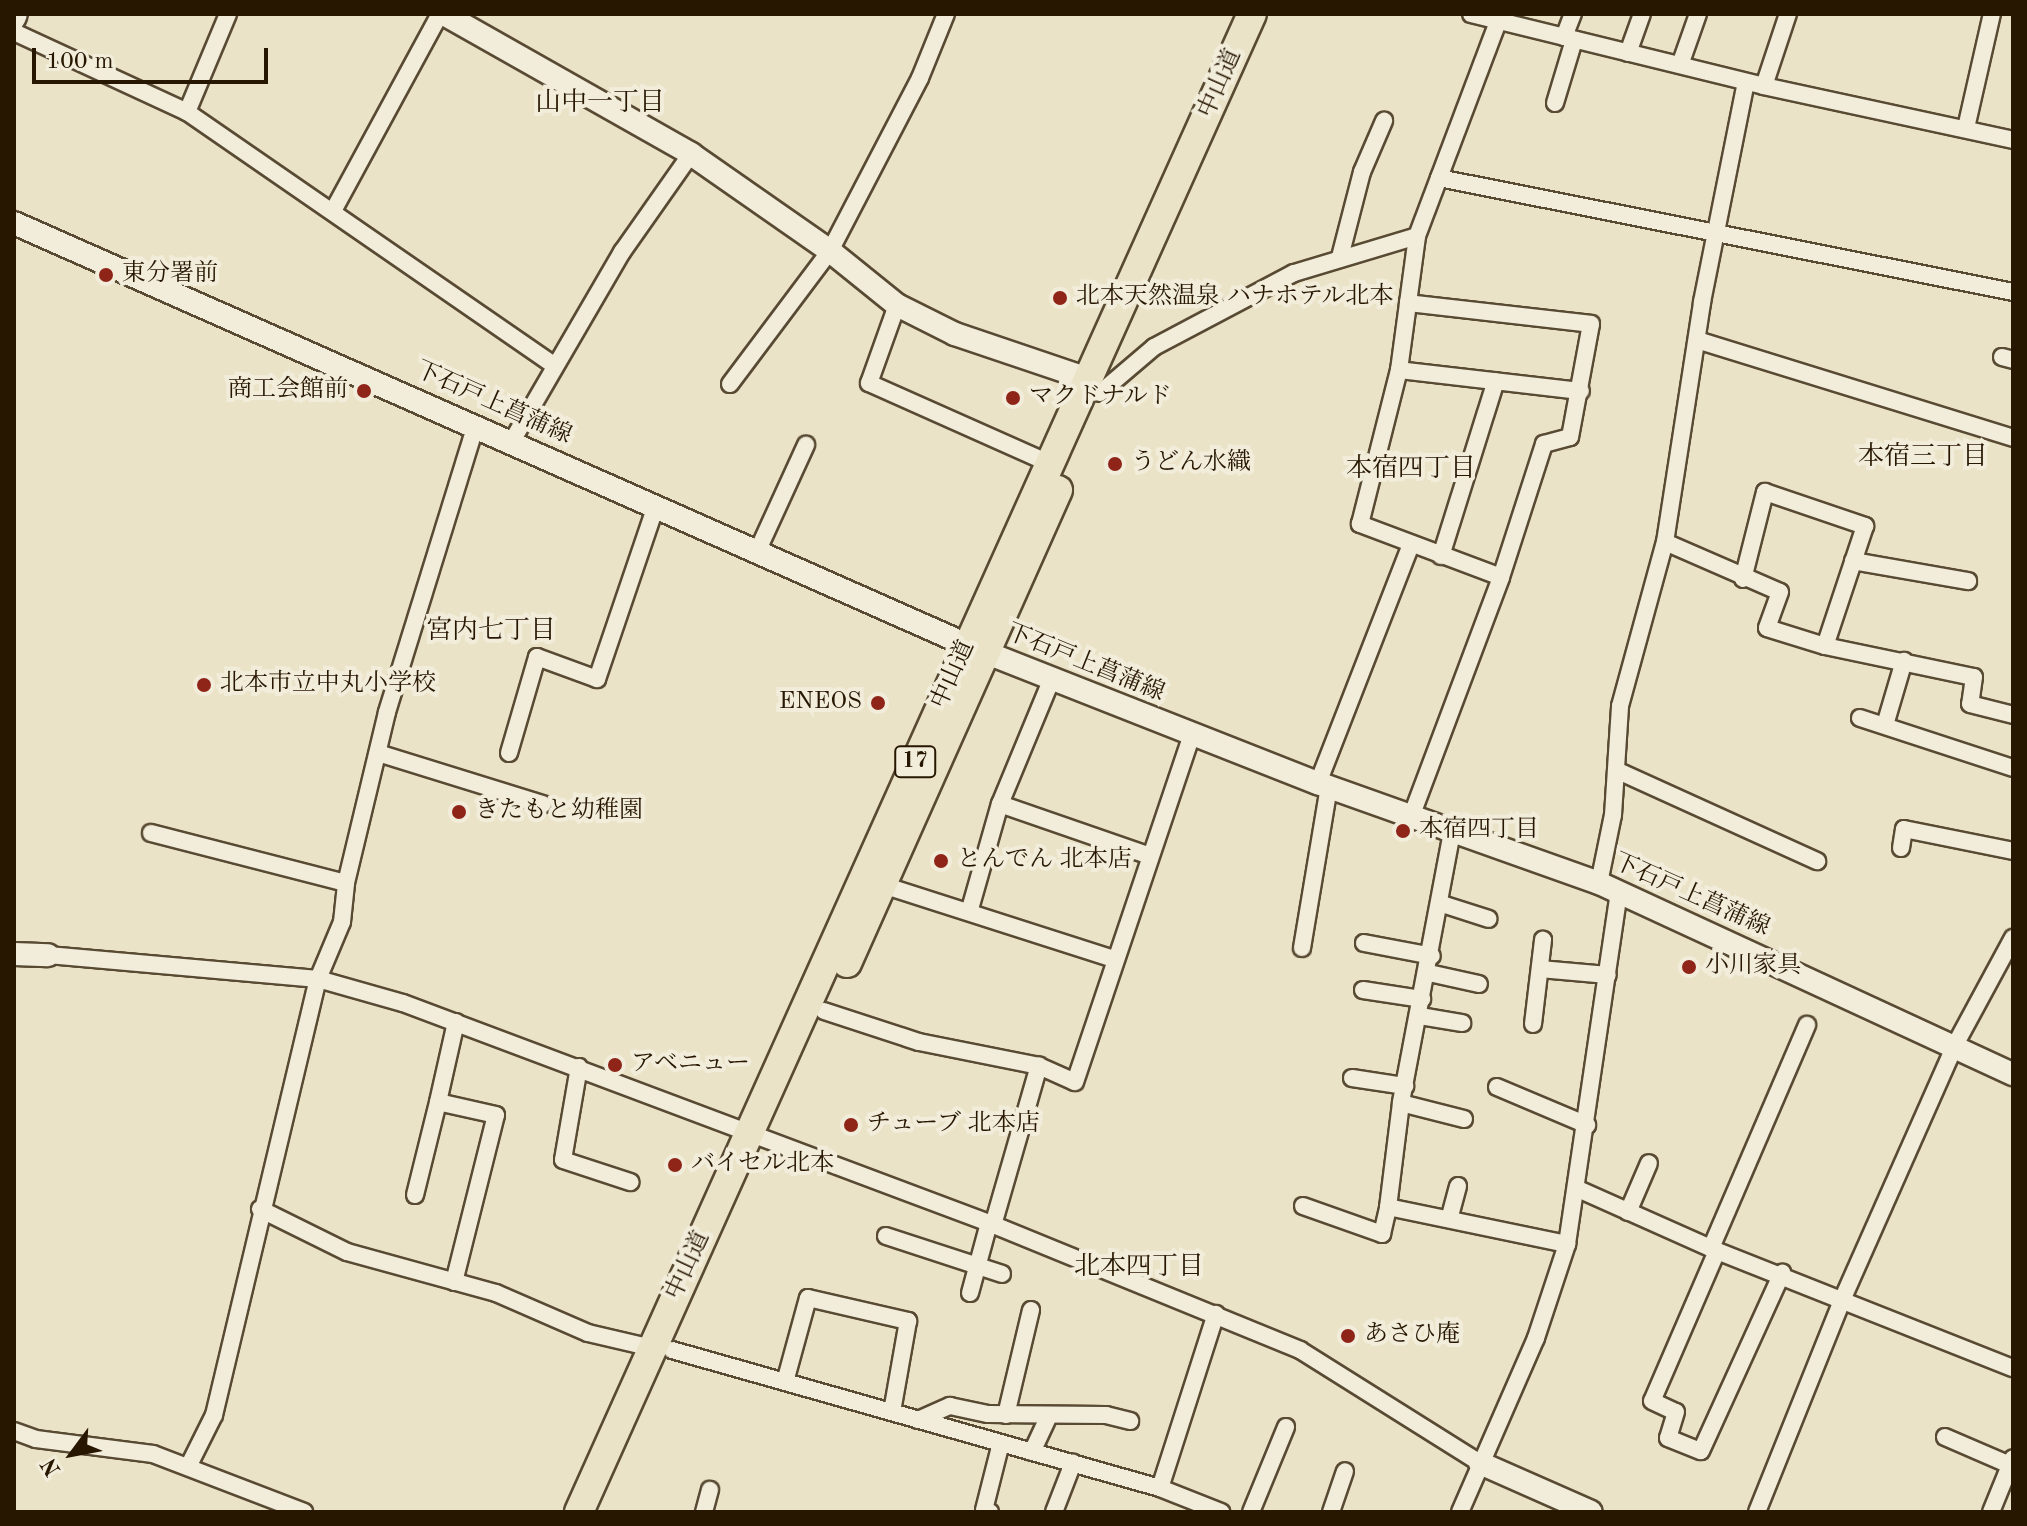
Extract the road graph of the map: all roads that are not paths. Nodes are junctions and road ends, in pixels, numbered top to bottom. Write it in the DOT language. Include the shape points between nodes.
graph roads {
  1 [pos="228,14"];
  2 [pos="442,14"];
  3 [pos="946,14"];
  4 [pos="1252,14"];
  5 [pos="1270,14"];
  6 [pos="1471,14"];
  7 [pos="1573,14"];
  8 [pos="1642,14"];
  9 [pos="1698,14"];
  10 [pos="1788,14"];
  11 [pos="1992,14"];
  12 [pos="1499,18"];
  13 [pos="14,32"];
  14 [pos="1569,39"];
  15 [pos="1628,53"];
  16 [pos="1680,65"];
  17 [pos="1746,82"];
  18 [pos="1764,86"];
  19 [pos="1555,103"];
  20 [pos="187,112"];
  21 [pos="1384,121"];
  22 [pos="1966,128"];
  23 [pos="2013,140"];
  24 [pos="691,154"];
  25 [pos="1439,178"];
  26 [pos="333,211"];
  27 [pos="14,223"];
  28 [pos="1714,233"];
  29 [pos="1417,236"];
  30 [pos="830,251"];
  31 [pos="1340,257"];
  32 [pos="2013,292"];
  33 [pos="1408,303"];
  34 [pos="897,305"];
  35 [pos="1697,340"];
  36 [pos="555,366"];
  37 [pos="1399,370"];
  38 [pos="1496,381"];
  39 [pos="730,384"];
  40 [pos="1094,386"];
  41 [pos="1581,391"];
  42 [pos="476,425"];
  43 [pos="2013,438"];
  44 [pos="512,441"];
  45 [pos="806,445"];
  46 [pos="1049,463"];
  47 [pos="656,506"];
  48 [pos="1665,542"];
  49 [pos="1411,545"];
  50 [pos="757,552"];
  51 [pos="1441,556"];
  52 [pos="1853,561"];
  53 [pos="1501,577"];
  54 [pos="1743,579"];
  55 [pos="1968,581"];
  56 [pos="1825,646"];
  57 [pos="977,648"];
  58 [pos="1904,661"];
  59 [pos="1051,681"];
  60 [pos="2013,715"];
  61 [pos="1860,718"];
  62 [pos="1885,725"];
  63 [pos="1192,734"];
  64 [pos="378,753"];
  65 [pos="509,753"];
  66 [pos="2013,768"];
  67 [pos="1616,770"];
  68 [pos="1323,785"];
  69 [pos="543,804"];
  70 [pos="1000,804"];
  71 [pos="1411,817"];
  72 [pos="1452,832"];
  73 [pos="151,833"];
  74 [pos="1901,848"];
  75 [pos="2013,851"];
  76 [pos="1150,856"];
  77 [pos="1817,861"];
  78 [pos="346,883"];
  79 [pos="883,885"];
  80 [pos="1609,888"];
  81 [pos="1439,903"];
  82 [pos="970,909"];
  83 [pos="1489,919"];
  84 [pos="2013,938"];
  85 [pos="1543,940"];
  86 [pos="1364,943"];
  87 [pos="1302,948"];
  88 [pos="14,954"];
  89 [pos="48,955"];
  90 [pos="1114,959"];
  91 [pos="1430,964"];
  92 [pos="1540,969"];
  93 [pos="1608,975"];
  94 [pos="318,979"];
  95 [pos="1479,984"];
  96 [pos="1363,990"];
  97 [pos="1421,1007"];
  98 [pos="824,1011"];
  99 [pos="456,1022"];
  100 [pos="1462,1023"];
  101 [pos="1533,1024"];
  102 [pos="1807,1025"];
  103 [pos="1954,1047"];
  104 [pos="1039,1066"];
  105 [pos="579,1067"];
  106 [pos="2013,1074"];
  107 [pos="1352,1078"];
  108 [pos="1405,1086"];
  109 [pos="1497,1087"];
  110 [pos="438,1102"];
  111 [pos="1401,1103"];
  112 [pos="1464,1119"];
  113 [pos="1587,1125"];
  114 [pos="759,1137"];
  115 [pos="1649,1163"];
  116 [pos="630,1182"];
  117 [pos="1458,1186"];
  118 [pos="1578,1189"];
  119 [pos="415,1195"];
  120 [pos="1303,1206"];
  121 [pos="1388,1207"];
  122 [pos="260,1209"];
  123 [pos="1628,1212"];
  124 [pos="1450,1216"];
  125 [pos="991,1224"];
  126 [pos="886,1236"];
  127 [pos="1567,1244"];
  128 [pos="1714,1250"];
  129 [pos="977,1265"];
  130 [pos="1782,1273"];
  131 [pos="1002,1274"];
  132 [pos="454,1282"];
  133 [pos="970,1293"];
  134 [pos="1843,1298"];
  135 [pos="1031,1310"];
  136 [pos="1216,1314"];
  137 [pos="662,1349"];
  138 [pos="2013,1368"];
  139 [pos="785,1382"];
  140 [pos="892,1412"];
  141 [pos="1006,1415"];
  142 [pos="1049,1416"];
  143 [pos="918,1420"];
  144 [pos="1130,1421"];
  145 [pos="1286,1427"];
  146 [pos="14,1431"];
  147 [pos="1945,1437"];
  148 [pos="1001,1443"];
  149 [pos="1032,1452"];
  150 [pos="1073,1463"];
  151 [pos="1480,1463"];
  152 [pos="189,1465"];
  153 [pos="2011,1465"];
  154 [pos="1345,1471"];
  155 [pos="1160,1488"];
  156 [pos="710,1490"];
  157 [pos="304,1512"];
  158 [pos="579,1512"];
  159 [pos="600,1512"];
  160 [pos="704,1512"];
  161 [pos="990,1512"];
  162 [pos="1054,1512"];
  163 [pos="1221,1512"];
  164 [pos="1251,1512"];
  165 [pos="1331,1512"];
  166 [pos="1460,1512"];
  167 [pos="1591,1512"];
  168 [pos="1757,1512"];
  169 [pos="1991,1512"];
  1 -- 20 [label="street"];
  2 -- 24 [label="main road"];
  2 -- 26 [label="street"];
  3 -- 30 [label="street" via="920,78"];
  4 -- 40 [label="highway, 中山道 / 17"];
  5 -- 40 [label="highway, 中山道 / 17"];
  6 -- 12 [label="street"];
  7 -- 14 [label="street"];
  8 -- 15 [label="street"];
  9 -- 16 [label="street"];
  10 -- 18 [label="street"];
  11 -- 22 [label="street"];
  12 -- 14 [label="street"];
  12 -- 25 [label="street"];
  13 -- 20 [label="street"];
  14 -- 15 [label="street"];
  14 -- 19 [label="street"];
  15 -- 16 [label="street"];
  16 -- 17 [label="street"];
  17 -- 18 [label="street"];
  17 -- 28 [label="street"];
  18 -- 22 [label="street"];
  20 -- 26 [label="street"];
  21 -- 31 [label="street" via="1362,172"];
  22 -- 23 [label="street"];
  24 -- 30 [label="main road"];
  24 -- 36 [label="street" via="622,252"];
  25 -- 28 [label="street"];
  25 -- 29 [label="street"];
  26 -- 36 [label="street"];
  27 -- 42 [label="main road, 下石戸上菖蒲線"];
  28 -- 32 [label="street"];
  28 -- 35 [label="street"];
  29 -- 31 [label="street"];
  29 -- 33 [label="street"];
  30 -- 34 [label="main road"];
  30 -- 39 [label="street"];
  31 -- 40 [label="street" via="1294,273 1154,347"];
  33 -- 37 [label="street"];
  33 -- 41 [label="street" via="1591,324"];
  34 -- 40 [label="main road" via="955,334"];
  34 -- 46 [label="street" via="869,383"];
  35 -- 43 [label="street"];
  35 -- 48 [label="street"];
  36 -- 44 [label="street"];
  37 -- 38 [label="street"];
  37 -- 49 [label="street" via="1360,524"];
  38 -- 41 [label="street"];
  38 -- 51 [label="street"];
  40 -- 46 [label="highway, 中山道 / 17"];
  40 -- 57 [label="highway, 中山道 / 17"];
  41 -- 53 [label="street" via="1570,437 1544,444"];
  42 -- 44 [label="main road, 下石戸上菖蒲線"];
  42 -- 64 [label="street"];
  44 -- 47 [label="main road, 下石戸上菖蒲線"];
  45 -- 50 [label="street"];
  46 -- 57 [label="highway, 中山道 / 17"];
  47 -- 50 [label="main road, 下石戸上菖蒲線"];
  47 -- 65 [label="street" via="597,679 537,657"];
  48 -- 54 [label="street"];
  48 -- 67 [label="street" via="1620,706"];
  49 -- 51 [label="street"];
  49 -- 68 [label="street"];
  50 -- 57 [label="main road, 下石戸上菖蒲線"];
  51 -- 53 [label="street"];
  52 -- 54 [label="street" via="1865,526 1765,492"];
  52 -- 55 [label="street"];
  52 -- 56 [label="street"];
  53 -- 71 [label="street"];
  54 -- 56 [label="street" via="1780,592 1767,628"];
  56 -- 58 [label="street"];
  57 -- 59 [label="main road, 下石戸上菖蒲線"];
  57 -- 79 [label="highway, 中山道 / 17"];
  57 -- 114 [label="highway, 中山道 / 17"];
  58 -- 60 [label="street" via="1974,677 1970,704"];
  58 -- 62 [label="street"];
  59 -- 63 [label="main road, 下石戸上菖蒲線"];
  59 -- 70 [label="street"];
  61 -- 62 [label="street"];
  62 -- 66 [label="street"];
  63 -- 68 [label="main road, 下石戸上菖蒲線"];
  63 -- 76 [label="street"];
  64 -- 69 [label="street"];
  64 -- 78 [label="street"];
  67 -- 77 [label="street"];
  67 -- 80 [label="street"];
  68 -- 71 [label="main road, 下石戸上菖蒲線"];
  68 -- 87 [label="street"];
  70 -- 76 [label="street"];
  70 -- 82 [label="street"];
  71 -- 72 [label="main road, 下石戸上菖蒲線"];
  72 -- 80 [label="main road, 下石戸上菖蒲線"];
  72 -- 81 [label="street"];
  73 -- 78 [label="street"];
  74 -- 75 [label="street" via="1904,829"];
  76 -- 90 [label="street"];
  78 -- 94 [label="street" via="342,922"];
  79 -- 82 [label="street"];
  79 -- 98 [label="highway, 中山道 / 17"];
  80 -- 93 [label="street"];
  80 -- 103 [label="main road, 下石戸上菖蒲線"];
  81 -- 83 [label="street"];
  81 -- 91 [label="street"];
  82 -- 90 [label="street"];
  84 -- 103 [label="street"];
  85 -- 92 [label="street"];
  86 -- 91 [label="street"];
  88 -- 89 [label="main road"];
  89 -- 94 [label="street"];
  90 -- 104 [label="street" via="1075,1082"];
  91 -- 95 [label="street"];
  91 -- 97 [label="street"];
  92 -- 93 [label="street"];
  92 -- 101 [label="street"];
  93 -- 113 [label="street"];
  94 -- 99 [label="street"];
  94 -- 122 [label="street"];
  96 -- 97 [label="street"];
  97 -- 100 [label="street"];
  97 -- 108 [label="street"];
  98 -- 104 [label="street" via="919,1042"];
  98 -- 114 [label="highway, 中山道 / 17"];
  99 -- 105 [label="street"];
  99 -- 110 [label="street"];
  102 -- 128 [label="street"];
  103 -- 106 [label="main road, 下石戸上菖蒲線"];
  103 -- 134 [label="street"];
  104 -- 125 [label="street"];
  105 -- 114 [label="street"];
  105 -- 116 [label="street" via="563,1160"];
  107 -- 108 [label="street"];
  108 -- 111 [label="street"];
  109 -- 113 [label="street"];
  110 -- 119 [label="street"];
  110 -- 132 [label="street" via="496,1115"];
  111 -- 112 [label="street"];
  111 -- 121 [label="street"];
  113 -- 118 [label="street"];
  114 -- 125 [label="street"];
  114 -- 137 [label="highway, 中山道 / 17"];
  115 -- 123 [label="street"];
  117 -- 124 [label="street"];
  118 -- 123 [label="street"];
  118 -- 127 [label="street"];
  120 -- 121 [label="street" via="1382,1234"];
  121 -- 124 [label="street"];
  122 -- 132 [label="street" via="347,1252"];
  122 -- 152 [label="street" via="214,1415"];
  123 -- 128 [label="street"];
  124 -- 127 [label="street"];
  125 -- 129 [label="street"];
  125 -- 136 [label="street"];
  126 -- 129 [label="street"];
  127 -- 151 [label="street" via="1536,1338"];
  128 -- 130 [label="street"];
  128 -- 130 [label="street" via="1652,1401 1676,1412 1668,1438 1701,1451"];
  129 -- 131 [label="street"];
  129 -- 133 [label="street"];
  130 -- 134 [label="street"];
  132 -- 137 [label="street" via="496,1293 588,1333"];
  134 -- 138 [label="street"];
  134 -- 168 [label="street"];
  135 -- 141 [label="street"];
  136 -- 151 [label="street" via="1300,1350"];
  136 -- 155 [label="street"];
  137 -- 139 [label="street"];
  137 -- 158 [label="highway, 中山道 / 17"];
  137 -- 159 [label="highway, 中山道 / 17"];
  139 -- 140 [label="street"];
  139 -- 140 [label="street" via="808,1298 908,1321"];
  140 -- 143 [label="street"];
  141 -- 142 [label="street"];
  141 -- 143 [label="street" via="950,1406"];
  142 -- 144 [label="street"];
  142 -- 149 [label="street"];
  143 -- 148 [label="street"];
  145 -- 164 [label="street"];
  146 -- 152 [label="street"];
  147 -- 153 [label="street"];
  148 -- 149 [label="street"];
  148 -- 161 [label="street" via="984,1510"];
  149 -- 150 [label="street"];
  150 -- 155 [label="street"];
  150 -- 162 [label="street"];
  151 -- 166 [label="street"];
  151 -- 167 [label="main road"];
  152 -- 157 [label="street"];
  153 -- 169 [label="street"];
  154 -- 165 [label="street"];
  155 -- 163 [label="street"];
  156 -- 160 [label="street"];
}
